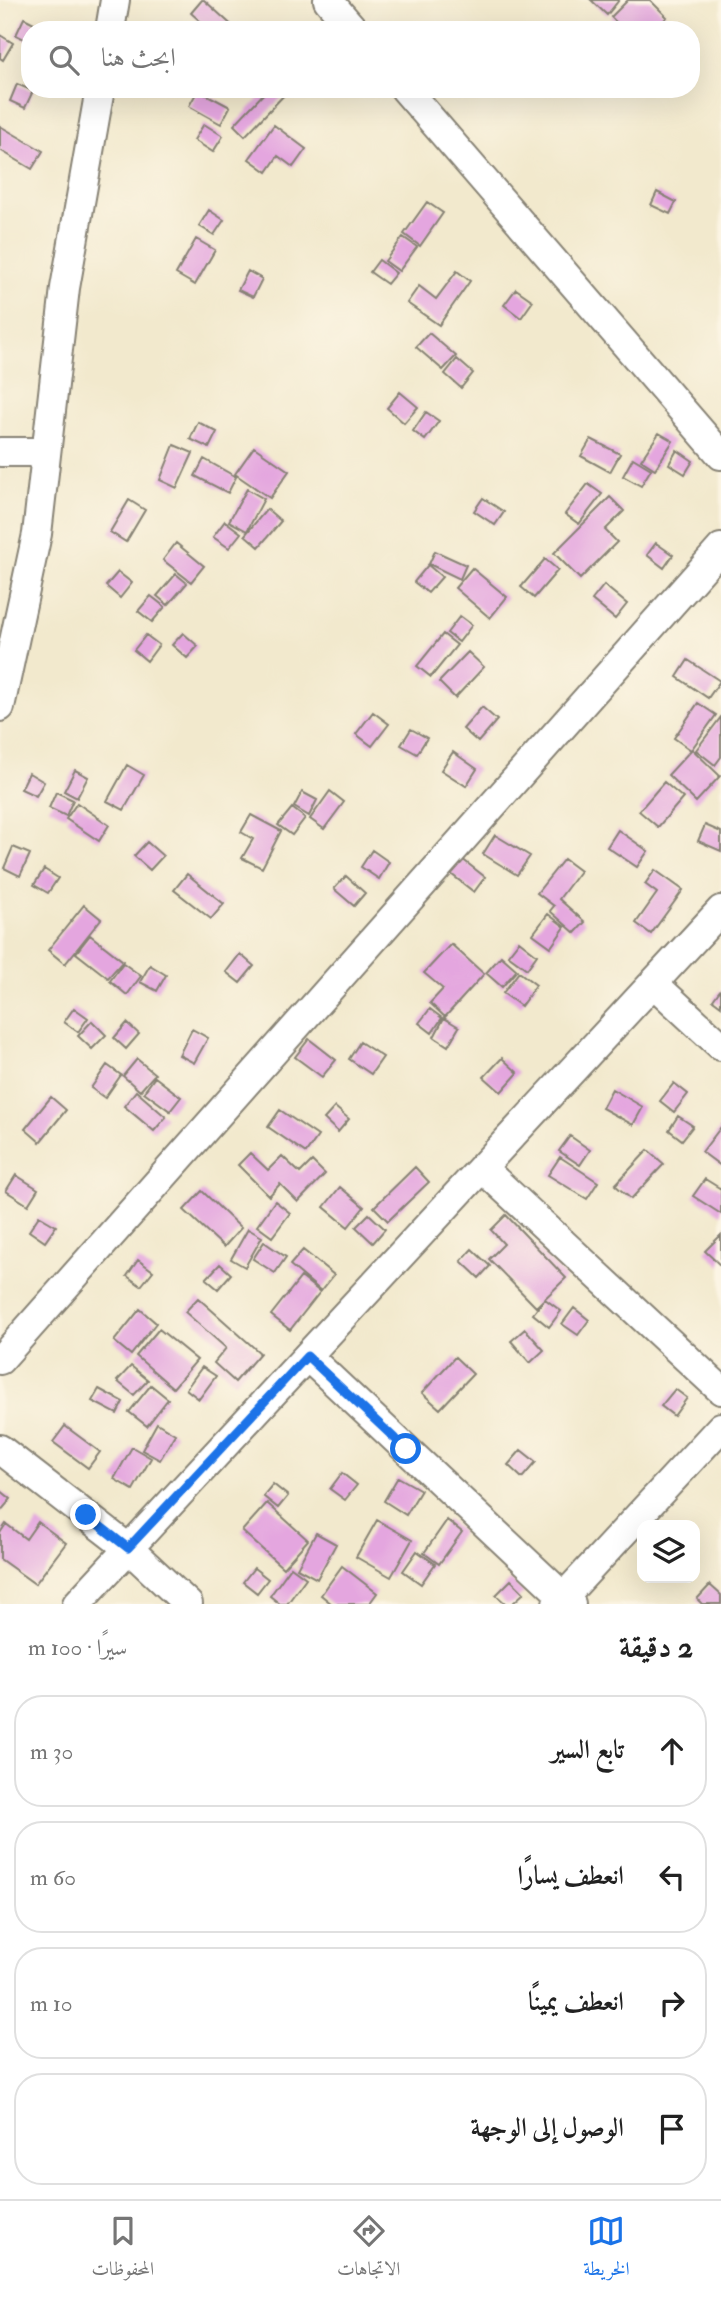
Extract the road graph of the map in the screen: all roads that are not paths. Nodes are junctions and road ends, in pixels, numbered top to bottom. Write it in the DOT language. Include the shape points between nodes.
graph roads {
  1 [pos="115,0"];
  2 [pos="328,0"];
  3 [pos="112,21"];
  4 [pos="346,21"];
  5 [pos="98,98"];
  6 [pos="413,98"];
  7 [pos="0,452"];
  8 [pos="46,452"];
  9 [pos="721,455"];
  10 [pos="721,548"];
  11 [pos="0,707"];
  12 [pos="721,910"];
  13 [pos="653,983"];
  14 [pos="721,1046"];
  15 [pos="482,1168"];
  16 [pos="307,1356"];
  17 [pos="0,1360"];
  18 [pos="721,1390"];
  19 [pos="721,1427"];
  20 [pos="0,1449"];
  21 [pos="128,1548"];
  22 [pos="564,1602"];
  23 [pos="77,1604"];
  24 [pos="188,1604"];
  1 -- 3 [label="street"];
  2 -- 4 [label="street"];
  5 -- 8 [label="street" via="65,288"];
  6 -- 9 [label="street"];
  7 -- 8 [label="street"];
  8 -- 11 [label="street" via="37,534"];
  10 -- 17 [label="street"];
  12 -- 13 [label="street"];
  13 -- 14 [label="street"];
  13 -- 15 [label="street"];
  15 -- 16 [label="street"];
  15 -- 18 [label="street"];
  16 -- 21 [label="street"];
  16 -- 22 [label="street"];
  19 -- 22 [label="street"];
  20 -- 21 [label="street"];
  21 -- 23 [label="street"];
  21 -- 24 [label="street"];
}
